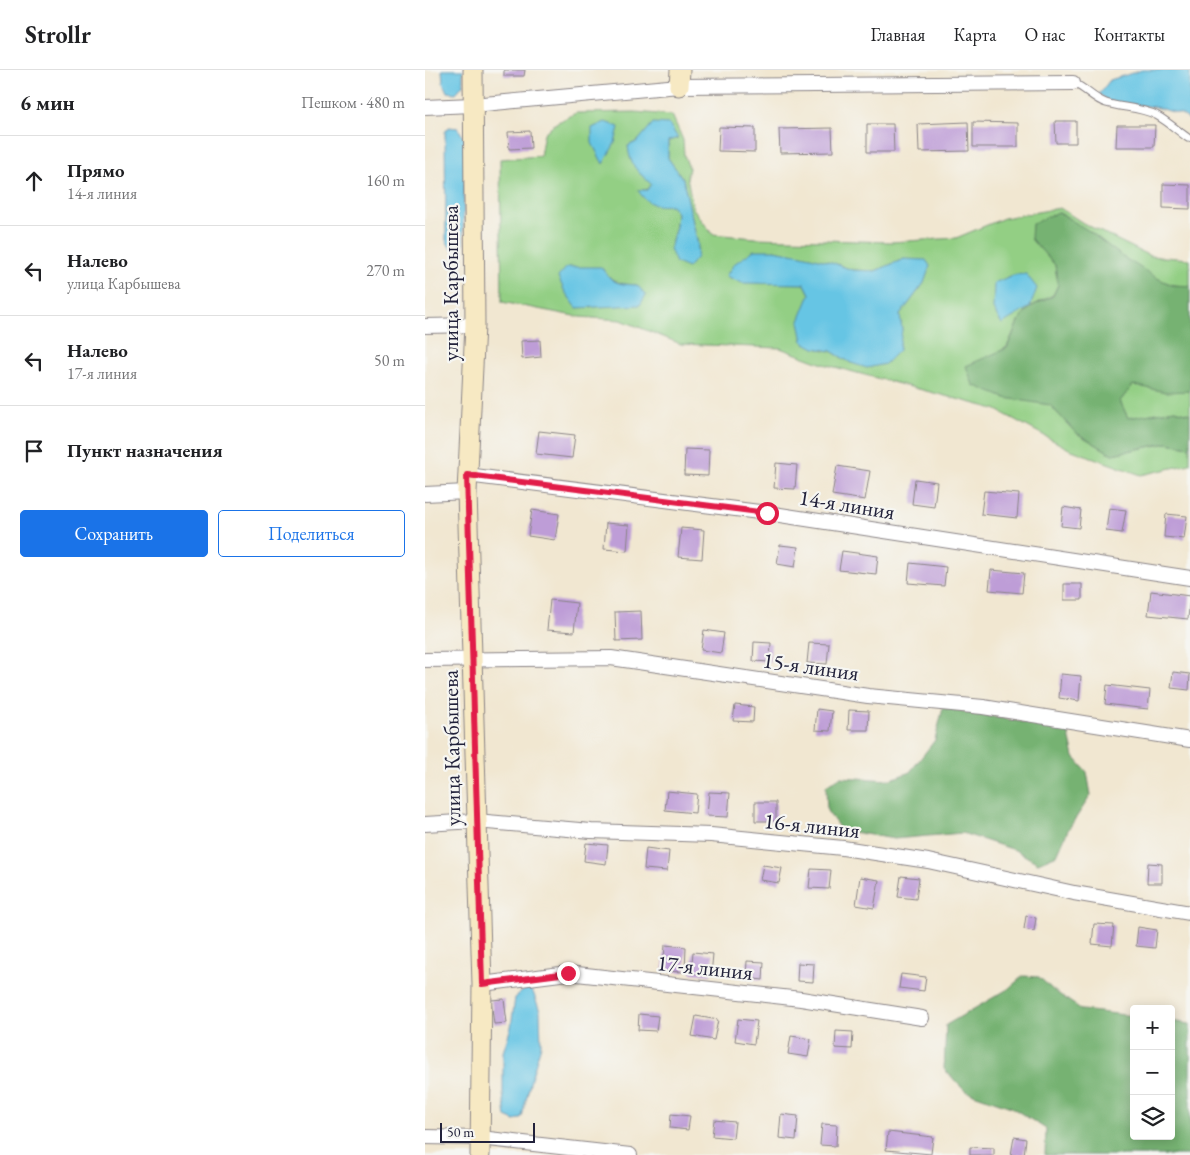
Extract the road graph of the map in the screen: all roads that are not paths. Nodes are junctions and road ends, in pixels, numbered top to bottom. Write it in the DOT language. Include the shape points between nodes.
graph roads {
  1 [pos="473,70"];
  2 [pos="680,78"];
  3 [pos="1073,83"];
  4 [pos="473,105"];
  5 [pos="425,107"];
  6 [pos="1188,138"];
  7 [pos="475,325"];
  8 [pos="425,326"];
  9 [pos="467,483"];
  10 [pos="425,494"];
  11 [pos="1190,578"];
  12 [pos="425,660"];
  13 [pos="473,660"];
  14 [pos="1190,740"];
  15 [pos="476,822"];
  16 [pos="425,824"];
  17 [pos="1190,913"];
  18 [pos="482,984"];
  19 [pos="923,1018"];
  20 [pos="425,1137"];
  21 [pos="480,1147"];
  22 [pos="630,1155"];
  1 -- 4 [label="main road, улица Карбышева"];
  2 -- 3 [label="street"];
  2 -- 4 [label="street"];
  3 -- 6 [label="lane" via="1093,98 1156,115"];
  4 -- 5 [label="street"];
  4 -- 7 [label="main road, улица Карбышева"];
  7 -- 8 [label="street"];
  7 -- 9 [label="main road, улица Карбышева"];
  9 -- 10 [label="street, 14-я линия"];
  9 -- 11 [label="street, 14-я линия" via="767,513"];
  9 -- 13 [label="main road, улица Карбышева"];
  12 -- 13 [label="street, 15-я линия"];
  13 -- 14 [label="street, 15-я линия" via="611,658 868,696 983,707"];
  13 -- 15 [label="main road, улица Карбышева"];
  15 -- 16 [label="street, 16-я линия"];
  15 -- 17 [label="street, 16-я линия" via="591,831 711,835 843,848"];
  15 -- 18 [label="main road, улица Карбышева"];
  18 -- 19 [label="street, 17-я линия" via="568,973 801,999"];
  18 -- 21 [label="main road, улица Карбышева"];
  20 -- 21 [label="street"];
  21 -- 22 [label="street"];
}
